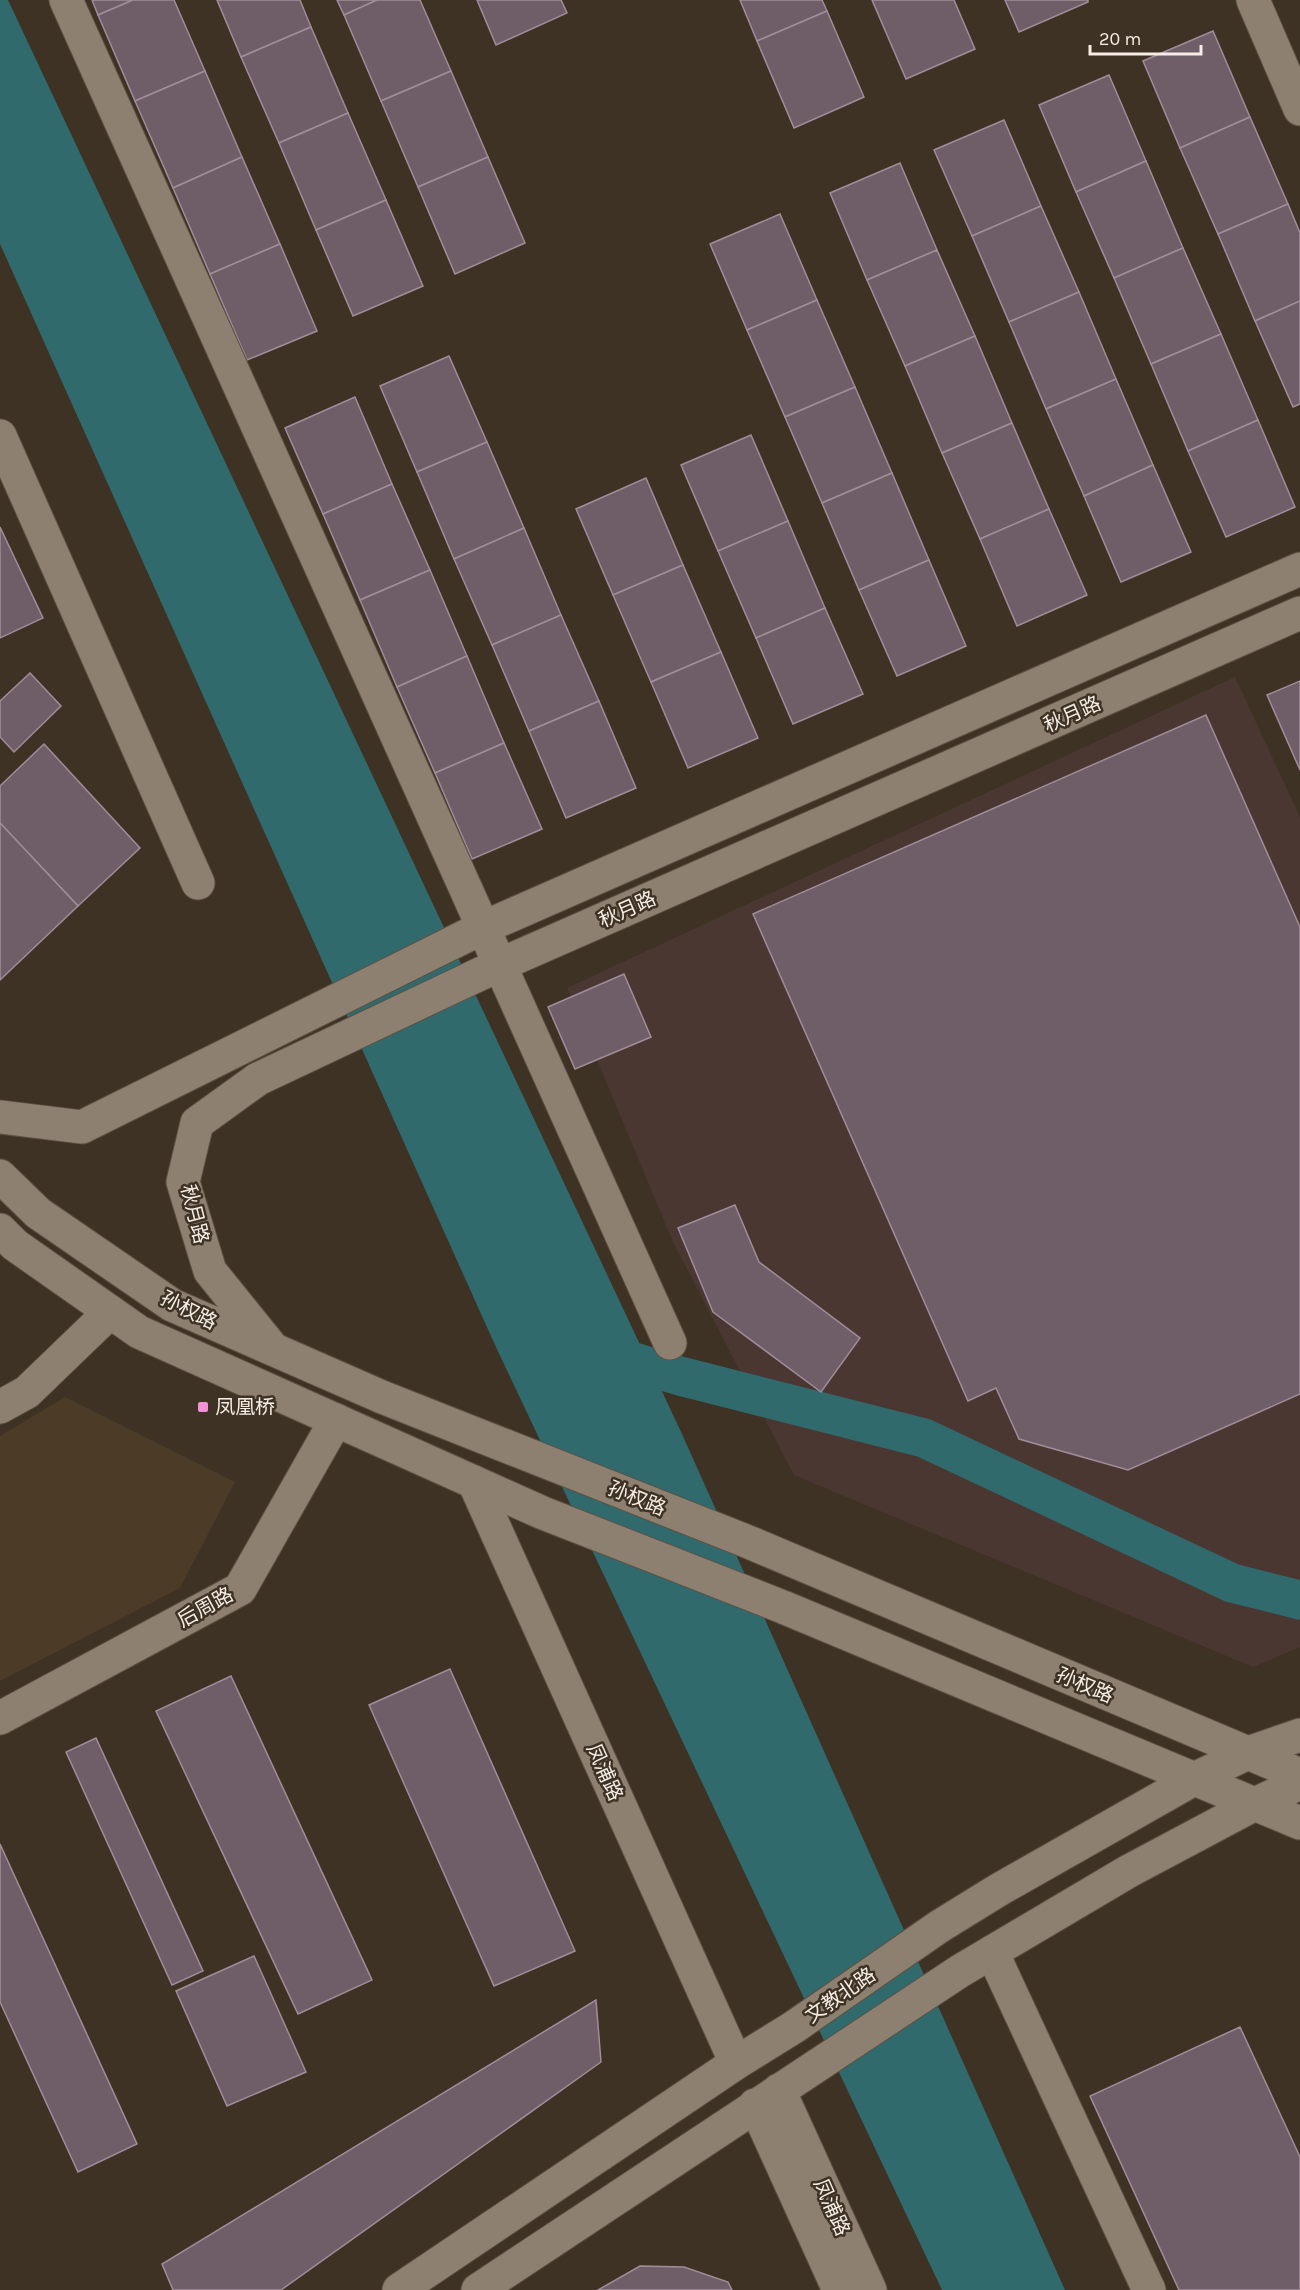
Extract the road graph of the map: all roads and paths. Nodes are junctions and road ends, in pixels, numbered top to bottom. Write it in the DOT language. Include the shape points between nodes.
graph roads {
  1 [pos="66,0"];
  2 [pos="1254,0"];
  3 [pos="1300,109"];
  4 [pos="0,436"];
  5 [pos="1300,569"];
  6 [pos="1300,613"];
  7 [pos="198,884"];
  8 [pos="482,928"];
  9 [pos="499,966"];
  10 [pos="0,1117"];
  11 [pos="0,1176"];
  12 [pos="0,1230"];
  13 [pos="110,1312"];
  14 [pos="670,1343"];
  15 [pos="273,1349"];
  16 [pos="0,1407"];
  17 [pos="336,1420"];
  18 [pos="474,1482"];
  19 [pos="0,1718"];
  20 [pos="1300,1735"];
  21 [pos="1248,1753"];
  22 [pos="1300,1776"];
  23 [pos="1194,1779"];
  24 [pos="1300,1783"];
  25 [pos="1256,1804"];
  26 [pos="1300,1823"];
  27 [pos="992,1952"];
  28 [pos="736,2063"];
  29 [pos="767,2098"];
  30 [pos="399,2290"];
  31 [pos="478,2290"];
  32 [pos="839,2290"];
  33 [pos="870,2290"];
  34 [pos="1149,2290"];
  1 -- 8 [label="street"];
  2 -- 3 [label="street"];
  4 -- 7 [label="street"];
  5 -- 8 [label="street, 秋月路"];
  6 -- 9 [label="street, 秋月路"];
  8 -- 9 [label="street"];
  8 -- 10 [label="street, 秋月路" via="82,1127"];
  9 -- 14 [label="street"];
  9 -- 15 [label="street, 秋月路" via="262,1077 197,1123 183,1182 210,1271"];
  11 -- 15 [label="street, 孙权路" via="38,1213 172,1305"];
  12 -- 13 [label="street, 孙权路" via="15,1245"];
  13 -- 16 [label="street" via="27,1392"];
  13 -- 17 [label="street, 孙权路" via="139,1332"];
  15 -- 21 [label="street, 孙权路" via="382,1397 752,1543"];
  17 -- 18 [label="street, 孙权路"];
  17 -- 19 [label="street, 后周路" via="240,1589"];
  18 -- 23 [label="street, 孙权路"];
  18 -- 28 [label="street, 凤浦路"];
  20 -- 21 [label="street, 文教北路"];
  21 -- 22 [label="street, 孙权路"];
  21 -- 23 [label="street, 文教北路"];
  23 -- 25 [label="street, 孙权路"];
  23 -- 28 [label="street, 文教北路" via="940,1926"];
  24 -- 25 [label="street"];
  25 -- 26 [label="street, 孙权路"];
  25 -- 27 [label="street" via="1130,1871"];
  27 -- 29 [label="street"];
  27 -- 34 [label="street"];
  28 -- 30 [label="street, 文教北路"];
  29 -- 31 [label="street"];
  29 -- 32 [label="street, 凤浦路"];
  29 -- 33 [label="street, 凤浦路"];
}
